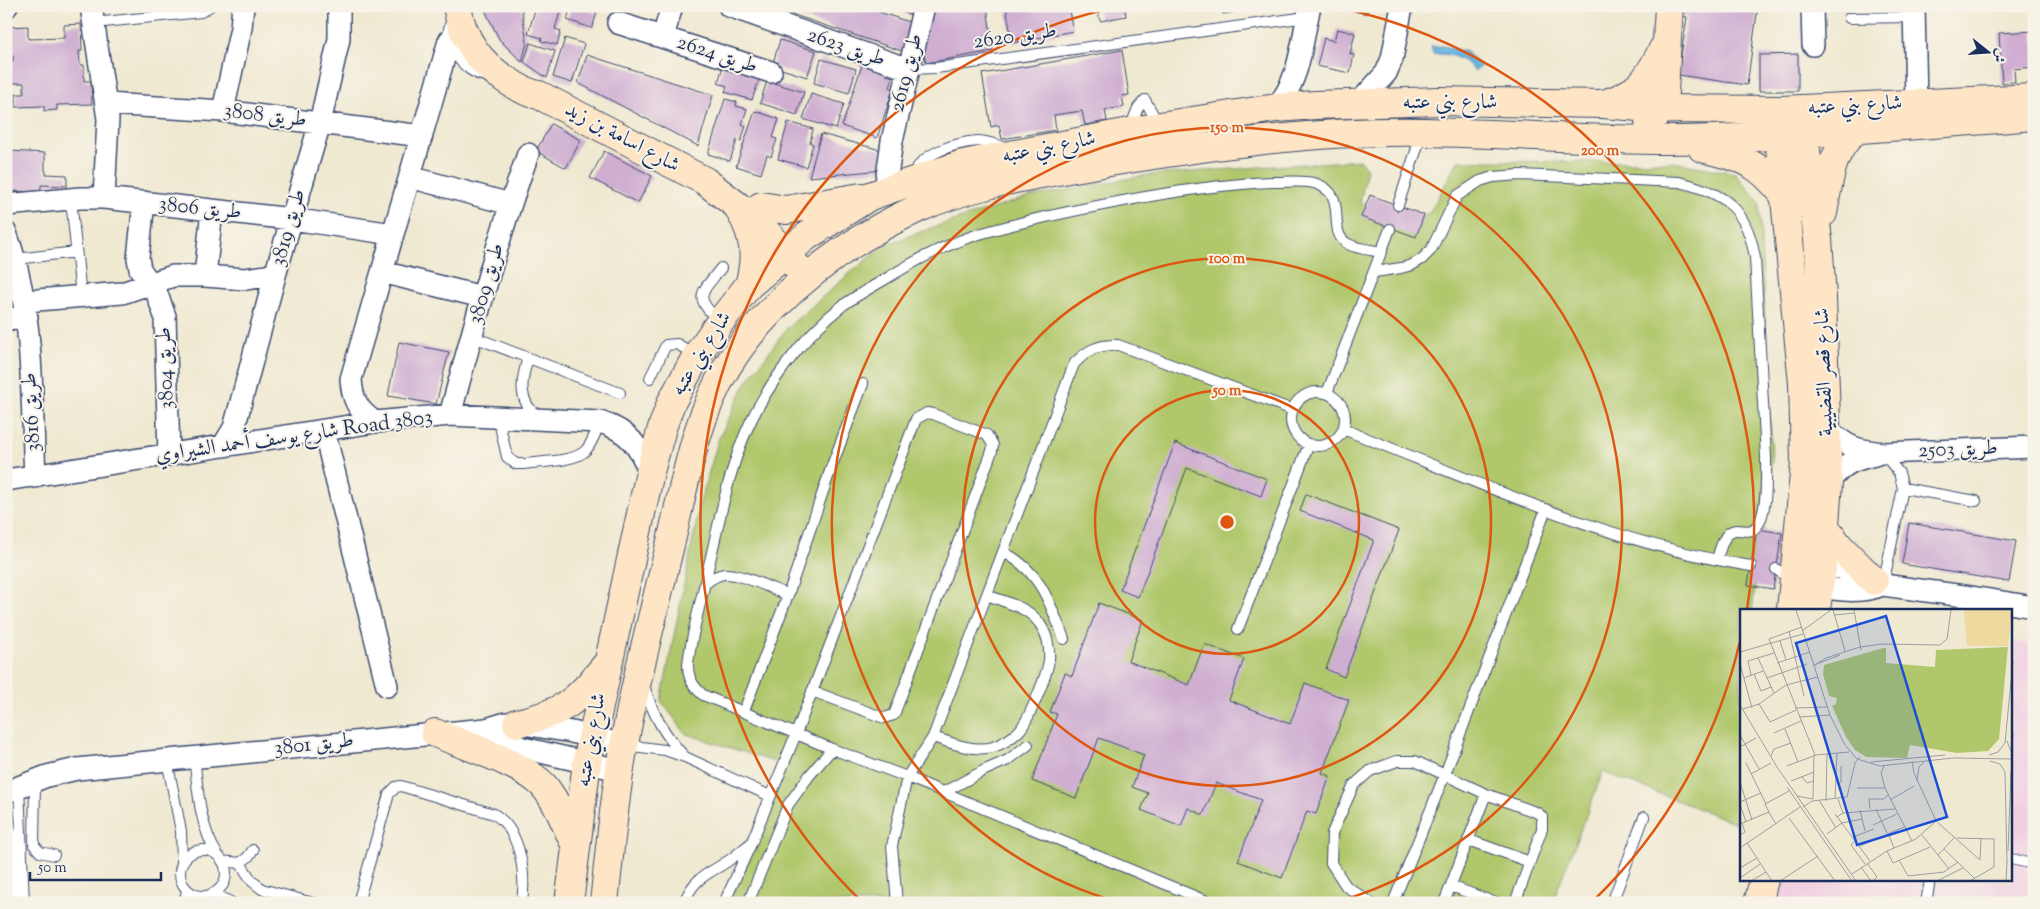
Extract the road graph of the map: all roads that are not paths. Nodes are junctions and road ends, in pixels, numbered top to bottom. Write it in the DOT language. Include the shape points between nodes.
graph roads {
  1 [pos="210,6"];
  2 [pos="243,6"];
  3 [pos="339,6"];
  4 [pos="672,6"];
  5 [pos="728,6"];
  6 [pos="924,6"];
  7 [pos="1402,6"];
  8 [pos="1669,6"];
  9 [pos="1812,6"];
  10 [pos="462,9"];
  11 [pos="1914,11"];
  12 [pos="1308,12"];
  13 [pos="92,14"];
  14 [pos="1849,18"];
  15 [pos="618,23"];
  16 [pos="663,37"];
  17 [pos="449,41"];
  18 [pos="1666,43"];
  19 [pos="1813,45"];
  20 [pos="908,69"];
  21 [pos="502,70"];
  22 [pos="771,72"];
  23 [pos="1295,75"];
  24 [pos="2034,98"];
  25 [pos="1428,101"];
  26 [pos="1916,103"];
  27 [pos="107,104"];
  28 [pos="1603,104"];
  29 [pos="1316,105"];
  30 [pos="1357,105"];
  31 [pos="1276,108"];
  32 [pos="1663,109"];
  33 [pos="223,111"];
  34 [pos="2034,116"];
  35 [pos="1788,121"];
  36 [pos="320,123"];
  37 [pos="1856,130"];
  38 [pos="1422,132"];
  39 [pos="422,136"];
  40 [pos="1537,136"];
  41 [pos="1669,140"];
  42 [pos="892,141"];
  43 [pos="528,154"];
  44 [pos="410,177"];
  45 [pos="911,181"];
  46 [pos="878,193"];
  47 [pos="1784,195"];
  48 [pos="104,198"];
  49 [pos="72,199"];
  50 [pos="144,202"];
  51 [pos="510,204"];
  52 [pos="6,205"];
  53 [pos="748,205"];
  54 [pos="1398,206"];
  55 [pos="212,210"];
  56 [pos="292,218"];
  57 [pos="1390,228"];
  58 [pos="6,233"];
  59 [pos="393,234"];
  60 [pos="1818,239"];
  61 [pos="791,249"];
  62 [pos="76,252"];
  63 [pos="1382,252"];
  64 [pos="16,259"];
  65 [pos="721,268"];
  66 [pos="276,272"];
  67 [pos="382,272"];
  68 [pos="1375,272"];
  69 [pos="205,276"];
  70 [pos="809,276"];
  71 [pos="150,284"];
  72 [pos="749,285"];
  73 [pos="81,296"];
  74 [pos="482,298"];
  75 [pos="26,309"];
  76 [pos="6,319"];
  77 [pos="720,322"];
  78 [pos="471,336"];
  79 [pos="697,356"];
  80 [pos="528,358"];
  81 [pos="650,378"];
  82 [pos="863,384"];
  83 [pos="620,392"];
  84 [pos="1327,394"];
  85 [pos="1293,410"];
  86 [pos="450,415"];
  87 [pos="498,417"];
  88 [pos="541,419"];
  89 [pos="375,422"];
  90 [pos="600,422"];
  91 [pos="1343,429"];
  92 [pos="1827,429"];
  93 [pos="324,430"];
  94 [pos="1309,444"];
  95 [pos="223,446"];
  96 [pos="2034,447"];
  97 [pos="1883,453"];
  98 [pos="168,455"];
  99 [pos="650,472"];
  100 [pos="35,477"];
  101 [pos="6,480"];
  102 [pos="1828,484"];
  103 [pos="1903,488"];
  104 [pos="1976,501"];
  105 [pos="1546,509"];
  106 [pos="1825,528"];
  107 [pos="1003,552"];
  108 [pos="1717,560"];
  109 [pos="1751,566"];
  110 [pos="1800,578"];
  111 [pos="706,583"];
  112 [pos="1879,583"];
  113 [pos="788,595"];
  114 [pos="987,595"];
  115 [pos="1963,603"];
  116 [pos="2034,607"];
  117 [pos="1791,609"];
  118 [pos="1238,629"];
  119 [pos="1064,639"];
  120 [pos="607,664"];
  121 [pos="641,664"];
  122 [pos="387,686"];
  123 [pos="812,691"];
  124 [pos="744,711"];
  125 [pos="517,723"];
  126 [pos="486,729"];
  127 [pos="435,733"];
  128 [pos="796,734"];
  129 [pos="933,737"];
  130 [pos="1028,745"];
  131 [pos="589,749"];
  132 [pos="832,749"];
  133 [pos="194,756"];
  134 [pos="622,757"];
  135 [pos="685,757"];
  136 [pos="167,760"];
  137 [pos="1445,774"];
  138 [pos="907,777"];
  139 [pos="20,787"];
  140 [pos="944,792"];
  141 [pos="1486,794"];
  142 [pos="770,796"];
  143 [pos="6,807"];
  144 [pos="1644,817"];
  145 [pos="1469,840"];
  146 [pos="751,844"];
  147 [pos="576,846"];
  148 [pos="252,850"];
  149 [pos="54,855"];
  150 [pos="220,858"];
  151 [pos="2012,859"];
  152 [pos="1530,862"];
  153 [pos="182,863"];
  154 [pos="240,863"];
  155 [pos="2034,864"];
  156 [pos="19,882"];
  157 [pos="1763,882"];
  158 [pos="1930,882"];
  159 [pos="1451,886"];
  160 [pos="187,890"];
  161 [pos="213,893"];
  162 [pos="201,899"];
  163 [pos="14,903"];
  164 [pos="24,903"];
  165 [pos="184,903"];
  166 [pos="232,903"];
  167 [pos="313,903"];
  168 [pos="358,903"];
  169 [pos="522,903"];
  170 [pos="569,903"];
  171 [pos="604,903"];
  172 [pos="684,903"];
  173 [pos="724,903"];
  174 [pos="748,903"];
  175 [pos="897,903"];
  176 [pos="1211,903"];
  177 [pos="1371,903"];
  178 [pos="1393,903"];
  179 [pos="1444,903"];
  180 [pos="1496,903"];
  181 [pos="1515,903"];
  182 [pos="1612,903"];
  183 [pos="1758,903"];
  184 [pos="1926,903"];
  1 -- 13 [label="lane" via="201,12"];
  2 -- 33 [label="street"];
  3 -- 36 [label="street, طريق 3819" via="339,39"];
  4 -- 16 [label="street, طريق 2624"];
  5 -- 20 [label="street, طريق 2623"];
  6 -- 20 [label="street, طريق 2619"];
  7 -- 30 [label="street" via="1392,59 1386,73"];
  8 -- 18 [label="main road"];
  9 -- 19 [label="street"];
  10 -- 17 [label="lane" via="451,22"];
  10 -- 21 [label="main road, شارع اسامة بن زيد" via="498,58"];
  11 -- 14 [label="lane"];
  11 -- 26 [label="street"];
  12 -- 20 [label="lane, طريق 2620" via="936,68"];
  12 -- 23 [label="street"];
  13 -- 27 [label="street"];
  15 -- 16 [label="street, طريق 2624"];
  16 -- 22 [label="street, طريق 2624"];
  17 -- 21 [label="lane" via="466,66 476,73 484,76"];
  17 -- 39 [label="street"];
  18 -- 28 [label="main road" via="1642,84 1625,96"];
  18 -- 32 [label="main road"];
  20 -- 42 [label="street, طريق 2619"];
  21 -- 53 [label="main road, شارع اسامة بن زيد" via="534,85 540,95"];
  23 -- 29 [label="street"];
  23 -- 31 [label="street"];
  24 -- 26 [label="main road, شارع بني عتبه"];
  25 -- 28 [label="main road, شارع بني عتبه"];
  25 -- 30 [label="main road, شارع بني عتبه"];
  25 -- 38 [label="main road"];
  26 -- 35 [label="main road, شارع بني عتبه"];
  27 -- 33 [label="street, طريق 3808"];
  27 -- 48 [label="street"];
  28 -- 32 [label="main road, شارع بني عتبه"];
  29 -- 30 [label="main road, شارع بني عتبه"];
  29 -- 31 [label="main road, شارع بني عتبه"];
  31 -- 45 [label="main road, شارع بني عتبه" via="1166,125 963,164"];
  32 -- 35 [label="main road, شارع بني عتبه"];
  32 -- 40 [label="main road" via="1648,121 1560,124"];
  33 -- 36 [label="street, طريق 3808"];
  34 -- 37 [label="main road, شارع بني عتبه"];
  35 -- 37 [label="main road, شارع بني عتبه"];
  35 -- 41 [label="main road, شارع بني عتبه"];
  35 -- 47 [label="main road, شارع قصر القضيبية"];
  35 -- 60 [label="main road, شارع قصر القضيبية"];
  36 -- 39 [label="street, طريق 3808"];
  36 -- 56 [label="street, طريق 3819"];
  37 -- 60 [label="main road" via="1846,138 1834,159"];
  38 -- 40 [label="main road, شارع بني عتبه"];
  38 -- 54 [label="lane"];
  38 -- 70 [label="main road, شارع بني عتبه" via="1257,140 1046,173 962,192 919,208 863,238"];
  39 -- 44 [label="street"];
  40 -- 41 [label="main road, شارع بني عتبه"];
  41 -- 47 [label="main road" via="1742,158 1768,176"];
  42 -- 45 [label="street, طريق 2619" via="895,159"];
  42 -- 46 [label="street, طريق 2619"];
  43 -- 51 [label="street, طريق 3809"];
  44 -- 51 [label="street"];
  44 -- 59 [label="street"];
  45 -- 46 [label="main road, شارع بني عتبه"];
  46 -- 53 [label="main road" via="786,210"];
  46 -- 61 [label="main road, شارع بني عتبه"];
  47 -- 110 [label="main road, شارع قصر القضيبية" via="1803,384 1805,463"];
  48 -- 49 [label="street, طريق 3806"];
  48 -- 50 [label="street, طريق 3806"];
  49 -- 52 [label="street, طريق 3806"];
  49 -- 62 [label="lane"];
  50 -- 55 [label="street, طريق 3806"];
  50 -- 71 [label="street, طريق 3804" via="138,258 140,269"];
  51 -- 74 [label="street, طريق 3809"];
  53 -- 61 [label="main road, شارع اسامة بن زيد" via="756,220"];
  53 -- 72 [label="main road" via="754,245"];
  55 -- 56 [label="street, طريق 3806"];
  55 -- 69 [label="street"];
  56 -- 59 [label="street, طريق 3806"];
  56 -- 66 [label="street, طريق 3819"];
  57 -- 63 [label="lane"];
  58 -- 64 [label="street, طريق 3816"];
  59 -- 67 [label="street"];
  60 -- 92 [label="main road, شارع قصر القضيبية"];
  61 -- 70 [label="main road, شارع اسامة بن زيد" via="797,268"];
  61 -- 72 [label="main road, شارع بني عتبه"];
  62 -- 64 [label="lane"];
  62 -- 73 [label="lane"];
  63 -- 68 [label="lane"];
  63 -- 111 [label="lane" via="1347,244 1338,234 1337,207 1333,196 1314,183 1300,181 1248,183 1166,193 1069,212 974,236 909,264 842,306 811,335 762,401 744,438 720,517"];
  64 -- 75 [label="street, طريق 3816"];
  65 -- 77 [label="lane" via="704,290 702,299"];
  66 -- 69 [label="street" via="251,279"];
  66 -- 95 [label="street, طريق 3819" via="234,428"];
  67 -- 74 [label="street"];
  67 -- 89 [label="street" via="351,379 356,404"];
  68 -- 84 [label="lane"];
  68 -- 108 [label="lane" via="1412,265 1422,259 1433,245 1457,196 1480,181 1493,177 1520,175 1679,182 1698,187 1732,205 1752,238 1755,258 1766,485 1757,527 1750,531 1734,529 1727,533"];
  69 -- 71 [label="street" via="172,276"];
  70 -- 121 [label="main road, شارع بني عتبه" via="745,341 714,389 694,446"];
  71 -- 73 [label="street" via="122,293"];
  71 -- 98 [label="street, طريق 3804" via="162,304 164,316"];
  72 -- 77 [label="main road, شارع بني عتبه"];
  73 -- 75 [label="street"];
  74 -- 78 [label="street, طريق 3809"];
  75 -- 76 [label="street"];
  75 -- 100 [label="street, طريق 3816"];
  77 -- 79 [label="main road, شارع بني عتبه"];
  78 -- 80 [label="lane"];
  78 -- 86 [label="street, طريق 3809"];
  79 -- 81 [label="lane" via="677,344 666,344"];
  79 -- 99 [label="main road, شارع بني عتبه" via="671,403"];
  80 -- 83 [label="lane"];
  80 -- 88 [label="lane" via="522,377 523,396"];
  82 -- 113 [label="lane"];
  84 -- 85 [label="lane" via="1311,393 1303,397"];
  84 -- 91 [label="lane" via="1340,404 1345,420"];
  85 -- 94 [label="lane" via="1291,418 1296,434"];
  85 -- 107 [label="lane" via="1118,345 1093,348 1082,354 1068,375"];
  86 -- 87 [label="street, شارع يوسف أحمد الشيراوي Road 3803"];
  86 -- 89 [label="street, شارع يوسف أحمد الشيراوي Road 3803"];
  87 -- 88 [label="street, شارع يوسف أحمد الشيراوي Road 3803"];
  87 -- 90 [label="lane" via="507,456 516,464 581,454 590,444"];
  88 -- 90 [label="street, شارع يوسف أحمد الشيراوي Road 3803"];
  89 -- 93 [label="street, شارع يوسف أحمد الشيراوي Road 3803"];
  90 -- 99 [label="street, شارع يوسف أحمد الشيراوي Road 3803" via="626,434 642,454"];
  91 -- 94 [label="lane" via="1333,442"];
  91 -- 105 [label="lane"];
  92 -- 97 [label="street, طريق 2503" via="1858,451"];
  92 -- 102 [label="main road, شارع قصر القضيبية"];
  93 -- 95 [label="street, شارع يوسف أحمد الشيراوي Road 3803"];
  93 -- 122 [label="street"];
  94 -- 118 [label="lane"];
  95 -- 98 [label="street, شارع يوسف أحمد الشيراوي Road 3803"];
  96 -- 97 [label="street, طريق 2503"];
  97 -- 102 [label="street, طريق 2503" via="1846,464"];
  97 -- 103 [label="lane" via="1899,473"];
  98 -- 100 [label="street, شارع يوسف أحمد الشيراوي Road 3803"];
  99 -- 120 [label="main road, شارع بني عتبه"];
  100 -- 101 [label="street, شارع يوسف أحمد الشيراوي Road 3803"];
  102 -- 106 [label="main road, شارع قصر القضيبية"];
  103 -- 104 [label="lane"];
  103 -- 112 [label="lane"];
  105 -- 108 [label="lane" via="1631,538"];
  105 -- 137 [label="lane"];
  106 -- 110 [label="main road, شارع قصر القضيبية"];
  106 -- 112 [label="main road" via="1840,547"];
  107 -- 114 [label="lane"];
  107 -- 119 [label="lane" via="1027,567 1037,579"];
  108 -- 109 [label="lane"];
  110 -- 112 [label="street" via="1839,568"];
  110 -- 117 [label="main road, شارع قصر القضيبية"];
  111 -- 113 [label="lane" via="720,575 736,576"];
  111 -- 124 [label="lane" via="689,652 688,676 703,695"];
  112 -- 115 [label="street"];
  113 -- 124 [label="lane"];
  114 -- 129 [label="lane"];
  114 -- 129 [label="lane" via="1030,613 1040,623 1049,647 1047,671 1019,731 1003,743 974,748"];
  115 -- 116 [label="street"];
  120 -- 125 [label="main road" via="570,704 542,718"];
  120 -- 131 [label="main road, شارع بني عتبه"];
  121 -- 134 [label="main road, شارع بني عتبه"];
  121 -- 135 [label="lane" via="650,705 670,742"];
  123 -- 123 [label="lane" via="884,718 894,714 992,451 993,445 986,435 933,414 927,413 916,419"];
  123 -- 128 [label="lane"];
  124 -- 128 [label="lane"];
  125 -- 126 [label="street, طريق 3801"];
  125 -- 131 [label="street, طريق 3801"];
  126 -- 127 [label="street, طريق 3801"];
  126 -- 131 [label="street" via="523,748"];
  127 -- 133 [label="street, طريق 3801"];
  127 -- 147 [label="main road" via="522,770 542,785 557,806"];
  128 -- 132 [label="lane"];
  128 -- 142 [label="lane"];
  129 -- 138 [label="lane"];
  130 -- 140 [label="lane" via="1008,760"];
  131 -- 134 [label="street"];
  131 -- 147 [label="main road, شارع بني عتبه"];
  132 -- 138 [label="lane"];
  132 -- 174 [label="lane" via="788,805"];
  133 -- 136 [label="street, طريق 3801"];
  133 -- 150 [label="lane" via="201,815 210,843"];
  134 -- 135 [label="lane" via="665,750"];
  134 -- 171 [label="main road, شارع بني عتبه"];
  135 -- 142 [label="lane"];
  136 -- 139 [label="street, طريق 3801" via="77,769"];
  136 -- 153 [label="lane" via="181,831"];
  137 -- 141 [label="lane"];
  137 -- 177 [label="lane" via="1414,761 1397,761 1370,771 1354,785 1332,833 1331,862 1346,886"];
  137 -- 178 [label="lane"];
  138 -- 140 [label="lane"];
  138 -- 175 [label="lane" via="892,846"];
  139 -- 149 [label="lane" via="34,845 40,852"];
  139 -- 156 [label="lane"];
  140 -- 176 [label="lane"];
  141 -- 145 [label="lane"];
  141 -- 152 [label="lane" via="1538,812 1542,817 1542,829"];
  142 -- 146 [label="lane"];
  143 -- 156 [label="lane"];
  144 -- 182 [label="lane"];
  145 -- 152 [label="lane"];
  145 -- 159 [label="lane"];
  146 -- 172 [label="lane" via="699,877"];
  146 -- 173 [label="lane"];
  147 -- 170 [label="main road, شارع بني عتبه"];
  148 -- 154 [label="lane"];
  150 -- 153 [label="lane" via="202,850 187,856"];
  150 -- 154 [label="lane"];
  150 -- 161 [label="lane" via="225,879"];
  151 -- 155 [label="lane"];
  152 -- 181 [label="lane"];
  153 -- 160 [label="lane" via="180,877"];
  154 -- 167 [label="lane" via="262,889"];
  156 -- 163 [label="lane"];
  156 -- 164 [label="lane"];
  157 -- 183 [label="main road"];
  158 -- 184 [label="lane"];
  159 -- 179 [label="lane"];
  159 -- 180 [label="lane"];
  160 -- 162 [label="lane"];
  160 -- 165 [label="lane"];
  161 -- 162 [label="lane"];
  161 -- 166 [label="lane"];
  168 -- 169 [label="lane" via="389,794 401,786 501,818 515,839 523,880"];
}
